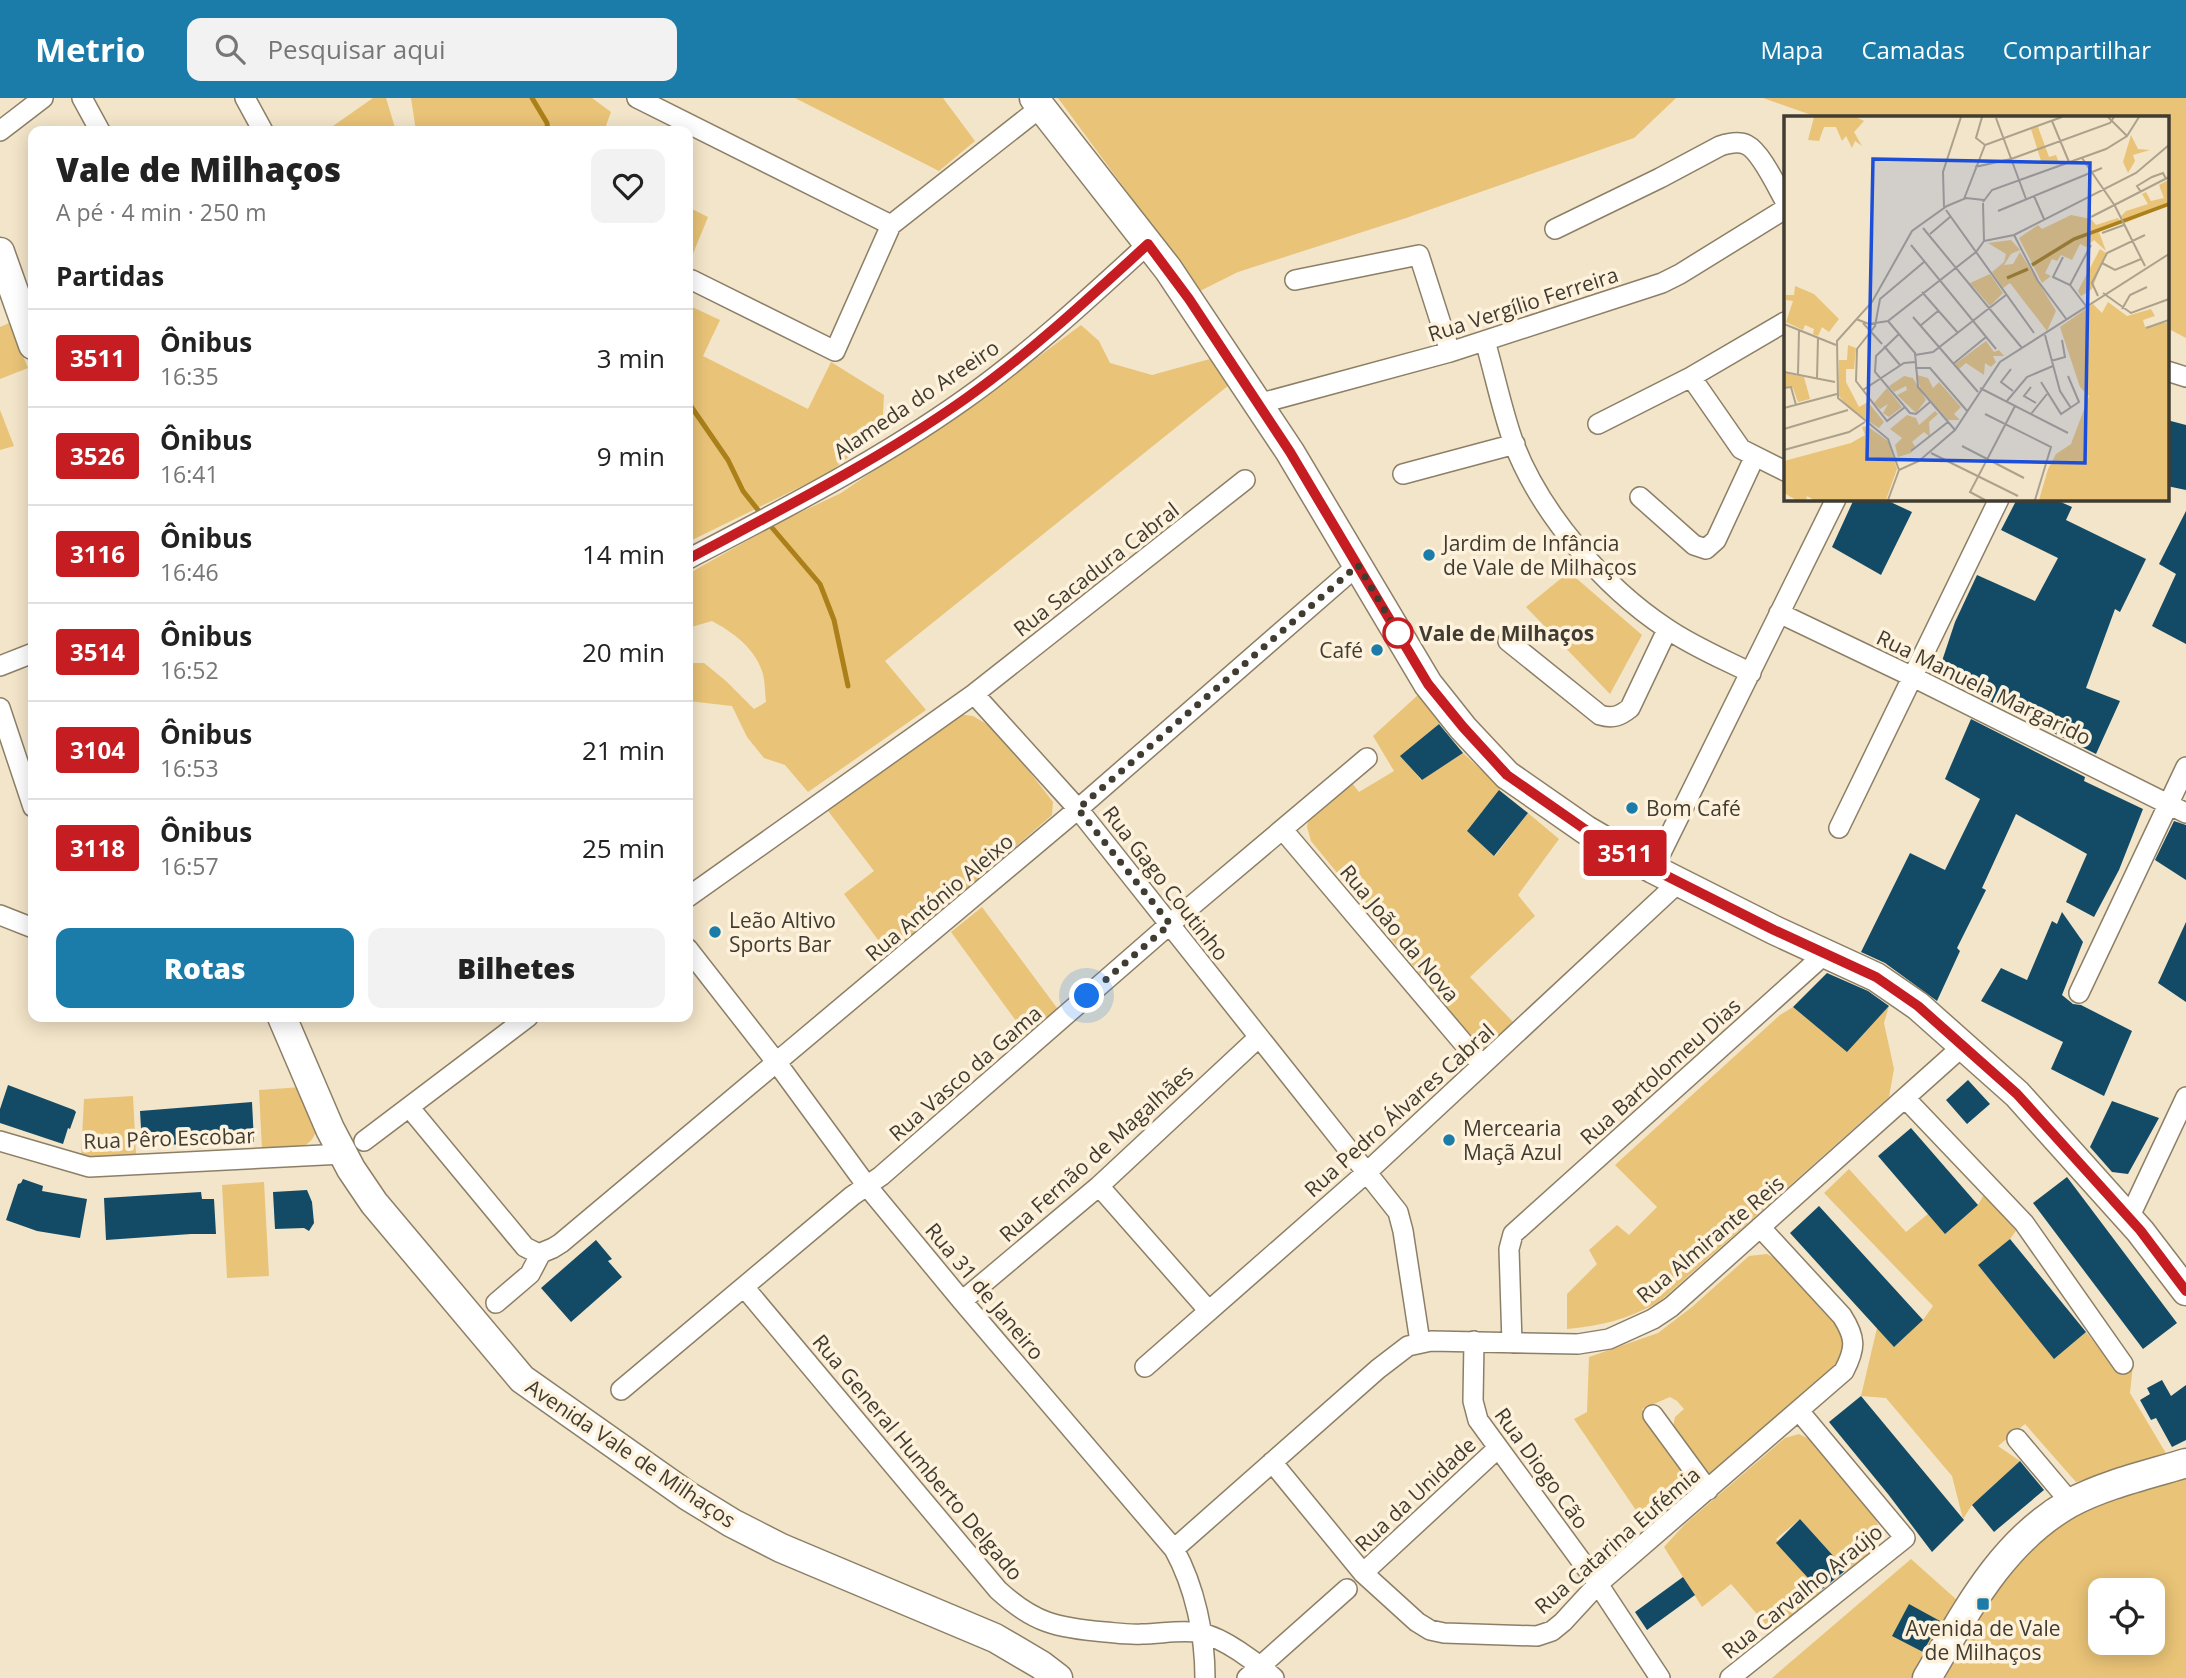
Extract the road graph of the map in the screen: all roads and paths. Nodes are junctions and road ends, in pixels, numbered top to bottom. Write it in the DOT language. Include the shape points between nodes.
graph roads {
  1 [pos="43,98"];
  2 [pos="82,98"];
  3 [pos="245,98"];
  4 [pos="637,98"];
  5 [pos="1037,102"];
  6 [pos="97,126"];
  7 [pos="260,126"];
  8 [pos="0,131"];
  9 [pos="1784,199"];
  10 [pos="1784,210"];
  11 [pos="891,225"];
  12 [pos="1555,229"];
  13 [pos="1148,244"];
  14 [pos="0,252"];
  15 [pos="693,280"];
  16 [pos="1295,280"];
  17 [pos="1784,324"];
  18 [pos="28,331"];
  19 [pos="1485,341"];
  20 [pos="1450,352"];
  21 [pos="2168,371"];
  22 [pos="1690,377"];
  23 [pos="2186,377"];
  24 [pos="1258,404"];
  25 [pos="1598,424"];
  26 [pos="1515,444"];
  27 [pos="1755,456"];
  28 [pos="1784,470"];
  29 [pos="1403,474"];
  30 [pos="1245,480"];
  31 [pos="1640,497"];
  32 [pos="1836,500"];
  33 [pos="1999,500"];
  34 [pos="693,556"];
  35 [pos="1358,565"];
  36 [pos="1779,614"];
  37 [pos="1667,630"];
  38 [pos="1508,641"];
  39 [pos="28,655"];
  40 [pos="0,666"];
  41 [pos="1751,673"];
  42 [pos="1913,677"];
  43 [pos="974,694"];
  44 [pos="0,708"];
  45 [pos="1367,758"];
  46 [pos="2186,767"];
  47 [pos="28,792"];
  48 [pos="2168,804"];
  49 [pos="1078,809"];
  50 [pos="2186,813"];
  51 [pos="1839,828"];
  52 [pos="1283,830"];
  53 [pos="1653,869"];
  54 [pos="1679,882"];
  55 [pos="693,893"];
  56 [pos="0,915"];
  57 [pos="1170,924"];
  58 [pos="28,926"];
  59 [pos="1826,953"];
  60 [pos="693,954"];
  61 [pos="2079,993"];
  62 [pos="285,1022"];
  63 [pos="521,1022"];
  64 [pos="1259,1037"];
  65 [pos="1964,1045"];
  66 [pos="778,1063"];
  67 [pos="1482,1065"];
  68 [pos="2186,1097"];
  69 [pos="1905,1098"];
  70 [pos="409,1107"];
  71 [pos="0,1141"];
  72 [pos="353,1147"];
  73 [pos="1366,1172"];
  74 [pos="867,1186"];
  75 [pos="1100,1186"];
  76 [pos="2129,1218"];
  77 [pos="1760,1227"];
  78 [pos="541,1253"];
  79 [pos="744,1287"];
  80 [pos="2186,1291"];
  81 [pos="962,1301"];
  82 [pos="496,1303"];
  83 [pos="1209,1311"];
  84 [pos="1474,1341"];
  85 [pos="1420,1342"];
  86 [pos="1512,1343"];
  87 [pos="2123,1364"];
  88 [pos="1144,1367"];
  89 [pos="621,1390"];
  90 [pos="1799,1411"];
  91 [pos="1653,1415"];
  92 [pos="2017,1439"];
  93 [pos="1497,1449"];
  94 [pos="1272,1462"];
  95 [pos="2186,1463"];
  96 [pos="1707,1490"];
  97 [pos="2071,1503"];
  98 [pos="1174,1549"];
  99 [pos="1363,1573"];
  100 [pos="1598,1584"];
  101 [pos="1347,1589"];
  102 [pos="1201,1633"];
  103 [pos="1261,1674"];
  104 [pos="1058,1678"];
  105 [pos="1205,1678"];
  106 [pos="1660,1678"];
  107 [pos="1730,1678"];
  108 [pos="1927,1678"];
  1 -- 8 [label="street"];
  2 -- 6 [label="street"];
  3 -- 7 [label="street"];
  4 -- 11 [label="street"];
  5 -- 11 [label="street"];
  5 -- 13 [label="street"];
  9 -- 12 [label="street" via="1752,148 1730,143"];
  10 -- 19 [label="street, Rua Vergílio Ferreira" via="1662,283"];
  11 -- 15 [label="street" via="835,351"];
  13 -- 24 [label="street"];
  13 -- 34 [label="street, Alameda do Areeiro" via="1041,340 965,399 831,484"];
  14 -- 18 [label="street"];
  16 -- 20 [label="street" via="1419,255"];
  17 -- 22 [label="street"];
  19 -- 20 [label="street, Rua Vergílio Ferreira"];
  19 -- 26 [label="street"];
  20 -- 24 [label="street, Rua Vergílio Ferreira"];
  21 -- 23 [label="street"];
  22 -- 25 [label="street"];
  22 -- 27 [label="street" via="1741,449"];
  24 -- 35 [label="street"];
  26 -- 29 [label="street"];
  26 -- 37 [label="street" via="1546,504 1584,554 1613,586"];
  27 -- 28 [label="street"];
  27 -- 31 [label="street" via="1716,540 1706,549 1694,545"];
  30 -- 43 [label="street, Rua Sacadura Cabral"];
  32 -- 36 [label="street"];
  33 -- 42 [label="street"];
  35 -- 49 [label="street, Rua António Aleixo"];
  35 -- 53 [label="street" via="1428,684 1507,775"];
  36 -- 41 [label="street"];
  36 -- 42 [label="street, Rua Manuela Margarido"];
  37 -- 38 [label="street" via="1630,708 1609,718"];
  37 -- 41 [label="street"];
  39 -- 40 [label="street"];
  41 -- 53 [label="street"];
  42 -- 48 [label="street, Rua Manuela Margarido"];
  42 -- 51 [label="street"];
  43 -- 49 [label="street, Rua Gago Coutinho"];
  43 -- 55 [label="street"];
  44 -- 47 [label="street"];
  45 -- 52 [label="street, Rua Vasco da Gama"];
  46 -- 48 [label="street"];
  48 -- 50 [label="street, Rua Manuela Margarido"];
  48 -- 61 [label="street"];
  49 -- 57 [label="street, Rua Gago Coutinho"];
  49 -- 66 [label="street, Rua António Aleixo"];
  52 -- 57 [label="street, Rua Vasco da Gama"];
  52 -- 67 [label="street, Rua João da Nova"];
  53 -- 54 [label="street"];
  54 -- 59 [label="street"];
  54 -- 67 [label="street, Rua Pedro Álvares Cabral"];
  56 -- 58 [label="street"];
  57 -- 64 [label="street, Rua Gago Coutinho"];
  57 -- 74 [label="street, Rua Vasco da Gama"];
  59 -- 65 [label="street" via="1876,977"];
  59 -- 86 [label="street, Rua Bartolomeu Dias" via="1513,1234 1509,1249"];
  60 -- 66 [label="street, Rua 31 de Janeiro"];
  62 -- 72 [label="street, Avenida Vale de Milhaços"];
  63 -- 70 [label="street"];
  64 -- 73 [label="street, Rua Gago Coutinho"];
  64 -- 75 [label="street, Rua Fernão de Magalhães"];
  65 -- 69 [label="street, Rua Almirante Reis"];
  65 -- 76 [label="street" via="2017,1094"];
  66 -- 74 [label="street, Rua 31 de Janeiro"];
  66 -- 78 [label="street, Rua António Aleixo" via="561,1243"];
  67 -- 73 [label="street, Rua Pedro Álvares Cabral"];
  68 -- 76 [label="street"];
  69 -- 77 [label="street, Rua Almirante Reis"];
  69 -- 87 [label="street" via="2024,1223"];
  70 -- 72 [label="street"];
  70 -- 78 [label="street" via="525,1247"];
  71 -- 72 [label="street, Rua Pêro Escobar" via="89,1167"];
  72 -- 104 [label="street, Avenida Vale de Milhaços" via="374,1203 392,1227 508,1364 540,1393 688,1496 753,1535 995,1638"];
  73 -- 83 [label="street, Rua Pedro Álvares Cabral"];
  73 -- 85 [label="street, Rua Gago Coutinho" via="1400,1218"];
  74 -- 79 [label="street, Rua Vasco da Gama"];
  74 -- 81 [label="street, Rua 31 de Janeiro"];
  75 -- 81 [label="street, Rua Fernão de Magalhães"];
  75 -- 83 [label="street"];
  76 -- 80 [label="street"];
  77 -- 86 [label="street, Rua Almirante Reis" via="1671,1307 1635,1328 1578,1344"];
  77 -- 90 [label="street, Rua Catarina Eufémia" via="1842,1316 1854,1343 1844,1371"];
  78 -- 82 [label="street, Rua António Aleixo" via="530,1275"];
  79 -- 89 [label="street, Rua Vasco da Gama"];
  79 -- 102 [label="street, Rua General Humberto Delgado" via="1017,1607 1052,1625 1074,1630"];
  81 -- 98 [label="street, Rua 31 de Janeiro"];
  83 -- 88 [label="street, Rua Pedro Álvares Cabral"];
  84 -- 85 [label="street, Rua Almirante Reis"];
  84 -- 86 [label="street, Rua Almirante Reis"];
  84 -- 93 [label="street, Rua Diogo Cão" via="1474,1410"];
  85 -- 94 [label="street, Rua Almirante Reis" via="1396,1354"];
  90 -- 96 [label="street, Rua Catarina Eufémia"];
  90 -- 107 [label="street, Rua Carvalho Araújo" via="1905,1538"];
  91 -- 96 [label="street"];
  92 -- 97 [label="street"];
  93 -- 99 [label="street, Rua da Unidade"];
  93 -- 100 [label="street, Rua Diogo Cão"];
  94 -- 98 [label="street, Rua Almirante Reis"];
  94 -- 99 [label="street, Rua Catarina Eufémia"];
  95 -- 97 [label="street"];
  96 -- 100 [label="street, Rua Catarina Eufémia"];
  97 -- 108 [label="street" via="2033,1528 1994,1568"];
  98 -- 102 [label="street, Rua 31 de Janeiro" via="1184,1566"];
  99 -- 100 [label="street, Rua Catarina Eufémia" via="1430,1630 1518,1637 1552,1631"];
  100 -- 106 [label="street, Rua Diogo Cão"];
  101 -- 103 [label="street"];
  102 -- 103 [label="street" via="1219,1639"];
  102 -- 105 [label="street, Rua 31 de Janeiro"];
}
